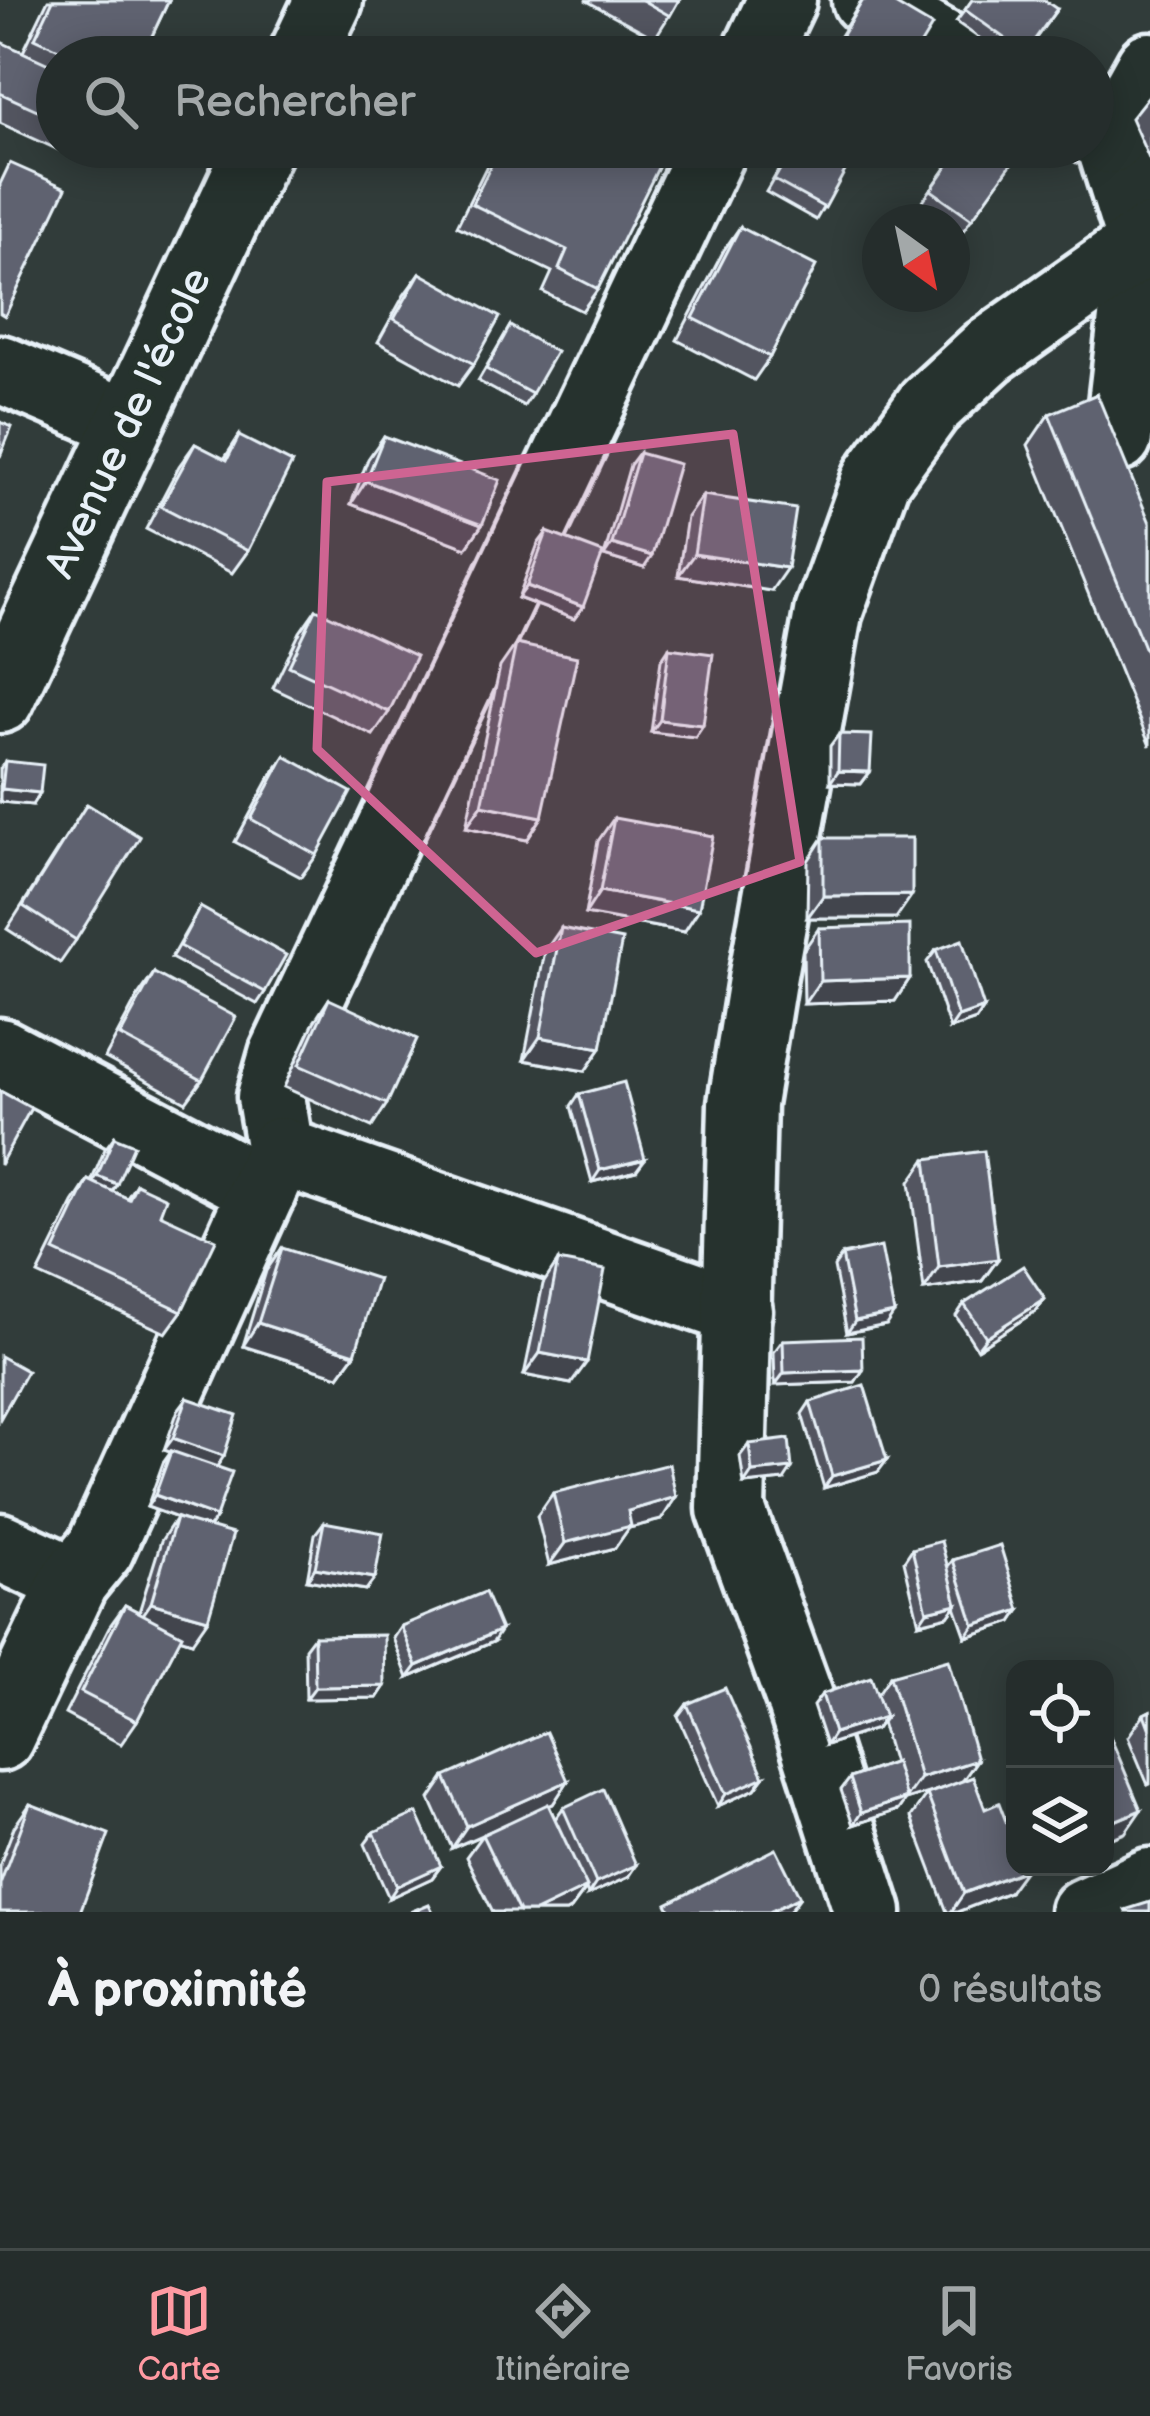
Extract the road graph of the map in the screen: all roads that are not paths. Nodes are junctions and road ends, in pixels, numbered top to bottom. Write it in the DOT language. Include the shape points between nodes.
graph roads {
  1 [pos="329,0"];
  2 [pos="782,0"];
  3 [pos="866,0"];
  4 [pos="312,36"];
  5 [pos="765,36"];
  6 [pos="929,36"];
  7 [pos="1150,66"];
  8 [pos="1114,117"];
  9 [pos="1114,166"];
  10 [pos="249,168"];
  11 [pos="702,168"];
  12 [pos="1145,240"];
  13 [pos="0,369"];
  14 [pos="127,423"];
  15 [pos="1118,438"];
  16 [pos="0,699"];
  17 [pos="0,1052"];
  18 [pos="272,1171"];
  19 [pos="738,1311"];
  20 [pos="0,1547"];
  21 [pos="74,1581"];
  22 [pos="0,1737"];
  23 [pos="1150,1882"];
  24 [pos="868,1912"];
  25 [pos="1084,1912"];
  1 -- 4 [label="street"];
  2 -- 5 [label="street"];
  3 -- 6 [label="street"];
  7 -- 8 [label="street"];
  9 -- 12 [label="street"];
  10 -- 14 [label="street, Avenue de l'école"];
  11 -- 18 [label="street" via="283,1055 272,1097"];
  12 -- 15 [label="street"];
  12 -- 19 [label="street" via="988,352 928,406 876,479 828,613 742,1104"];
  13 -- 14 [label="street"];
  14 -- 16 [label="street, Avenue de l'école"];
  17 -- 18 [label="street"];
  18 -- 19 [label="street"];
  18 -- 21 [label="street" via="100,1549"];
  19 -- 24 [label="street" via="731,1509"];
  20 -- 21 [label="street"];
  21 -- 22 [label="street"];
  23 -- 25 [label="street"];
}
